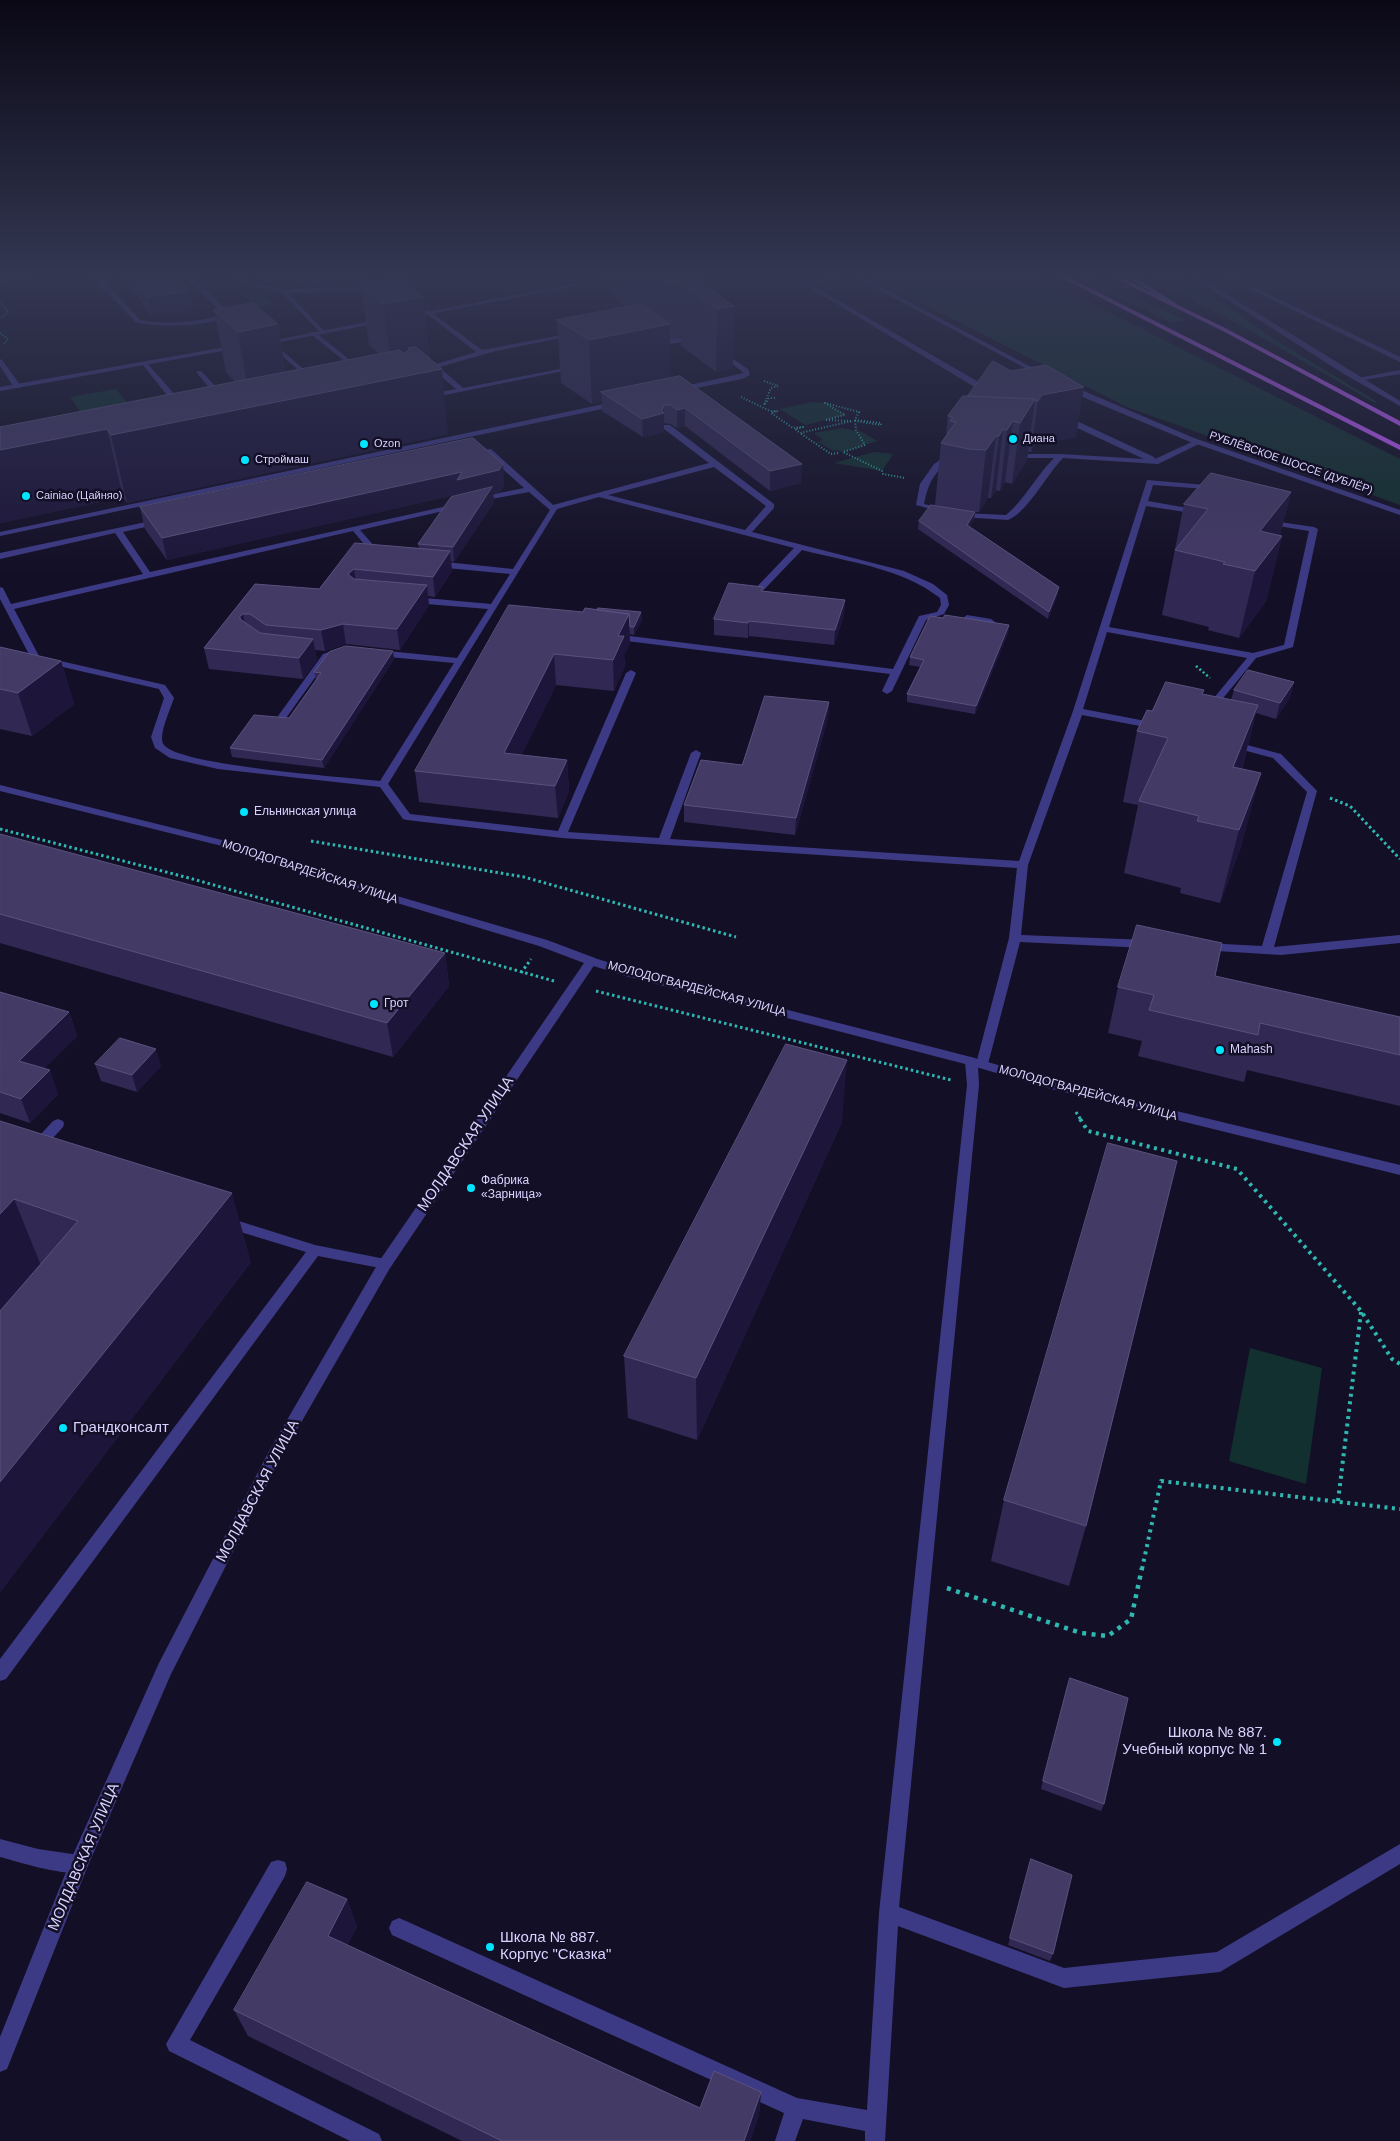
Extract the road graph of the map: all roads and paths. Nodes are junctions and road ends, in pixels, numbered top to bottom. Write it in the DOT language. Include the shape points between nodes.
graph roads {
  1 [pos="8,374"];
  2 [pos="87,374"];
  3 [pos="153,374"];
  4 [pos="201,374"];
  5 [pos="306,374"];
  6 [pos="442,374"];
  7 [pos="542,374"];
  8 [pos="748,374"];
  9 [pos="959,374"];
  10 [pos="1041,374"];
  11 [pos="1254,374"];
  12 [pos="1306,374"];
  13 [pos="1348,374"];
  14 [pos="1388,374"];
  15 [pos="10,377"];
  16 [pos="1047,377"];
  17 [pos="0,379"];
  18 [pos="1357,379"];
  19 [pos="1038,380"];
  20 [pos="761,381"];
  21 [pos="1055,381"];
  22 [pos="318,384"];
  23 [pos="1063,385"];
  24 [pos="17,386"];
  25 [pos="0,389"];
  26 [pos="461,390"];
  27 [pos="1000,390"];
  28 [pos="668,393"];
  29 [pos="735,395"];
  30 [pos="774,398"];
  31 [pos="416,399"];
  32 [pos="622,402"];
  33 [pos="1400,404"];
  34 [pos="230,406"];
  35 [pos="187,414"];
  36 [pos="1058,416"];
  37 [pos="1400,424"];
  38 [pos="666,427"];
  39 [pos="432,432"];
  40 [pos="800,433"];
  41 [pos="443,441"];
  42 [pos="1199,442"];
  43 [pos="1400,448"];
  44 [pos="838,453"];
  45 [pos="963,453"];
  46 [pos="998,456"];
  47 [pos="1061,456"];
  48 [pos="459,457"];
  49 [pos="1158,462"];
  50 [pos="715,464"];
  51 [pos="239,472"];
  52 [pos="248,482"];
  53 [pos="925,482"];
  54 [pos="1206,487"];
  55 [pos="530,489"];
  56 [pos="599,495"];
  57 [pos="1143,503"];
  58 [pos="551,508"];
  59 [pos="1209,513"];
  60 [pos="1400,513"];
  61 [pos="167,520"];
  62 [pos="1257,520"];
  63 [pos="355,528"];
  64 [pos="118,530"];
  65 [pos="747,533"];
  66 [pos="0,534"];
  67 [pos="800,547"];
  68 [pos="0,556"];
  69 [pos="392,560"];
  70 [pos="430,564"];
  71 [pos="515,572"];
  72 [pos="148,576"];
  73 [pos="0,590"];
  74 [pos="754,595"];
  75 [pos="406,599"];
  76 [pos="9,607"];
  77 [pos="493,608"];
  78 [pos="949,615"];
  79 [pos="991,622"];
  80 [pos="1104,628"];
  81 [pos="602,635"];
  82 [pos="1253,656"];
  83 [pos="460,661"];
  84 [pos="896,672"];
  85 [pos="631,673"];
  86 [pos="887,691"];
  87 [pos="1078,711"];
  88 [pos="283,716"];
  89 [pos="1203,718"];
  90 [pos="1163,727"];
  91 [pos="1220,740"];
  92 [pos="696,753"];
  93 [pos="383,784"];
  94 [pos="0,788"];
  95 [pos="1312,791"];
  96 [pos="0,829"];
  97 [pos="562,835"];
  98 [pos="311,841"];
  99 [pos="663,842"];
  100 [pos="1400,859"];
  101 [pos="1023,866"];
  102 [pos="736,937"];
  103 [pos="1015,938"];
  104 [pos="1400,939"];
  105 [pos="1160,945"];
  106 [pos="1189,946"];
  107 [pos="1267,950"];
  108 [pos="590,961"];
  109 [pos="573,985"];
  110 [pos="976,1063"];
  111 [pos="973,1085"];
  112 [pos="1076,1111"];
  113 [pos="58,1124"];
  114 [pos="25,1159"];
  115 [pos="1400,1170"];
  116 [pos="212,1218"];
  117 [pos="315,1250"];
  118 [pos="385,1264"];
  119 [pos="1361,1311"];
  120 [pos="1400,1364"];
  121 [pos="1338,1501"];
  122 [pos="1400,1509"];
  123 [pos="922,1580"];
  124 [pos="0,1673"];
  125 [pos="0,1849"];
  126 [pos="1400,1853"];
  127 [pos="79,1864"];
  128 [pos="278,1869"];
  129 [pos="889,1913"];
  130 [pos="399,1928"];
  131 [pos="0,2062"];
  132 [pos="796,2108"];
  133 [pos="876,2132"];
  134 [pos="372,2141"];
  135 [pos="785,2141"];
  1 -- 15 [label="street"];
  2 -- 24 [label="street"];
  3 -- 35 [label="street"];
  4 -- 34 [label="street"];
  5 -- 22 [label="street"];
  6 -- 26 [label="street"];
  7 -- 26 [label="street"];
  8 -- 28 [label="street"];
  9 -- 27 [label="street" via="991,393"];
  10 -- 16 [label="street"];
  11 -- 43 [label="main road"];
  12 -- 37 [label="main road"];
  13 -- 18 [label="street"];
  14 -- 18 [label="street"];
  15 -- 17 [label="street"];
  15 -- 24 [label="street"];
  16 -- 19 [label="street"];
  16 -- 21 [label="street"];
  18 -- 33 [label="street"];
  20 -- 30 [label="path" via="778,386 770,388 764,405 769,398"];
  23 -- 42 [label="street, РУБЛЁВСКОЕ ШОССЕ (ДУБЛЁР)" via="1120,412"];
  24 -- 25 [label="street"];
  26 -- 31 [label="street"];
  29 -- 40 [label="path" via="770,411 778,411 771,413 793,428 803,427 795,429"];
  32 -- 41 [label="street"];
  36 -- 49 [label="street"];
  38 -- 50 [label="street"];
  39 -- 41 [label="street"];
  40 -- 44 [label="path" via="831,454"];
  40 -- 53 [label="path" via="852,422 825,420 844,415 824,403 859,412 854,420 881,425 854,421 865,445 843,452 883,474"];
  41 -- 52 [label="street"];
  42 -- 49 [label="street"];
  42 -- 60 [label="street, РУБЛЁВСКОЕ ШОССЕ (ДУБЛЁР)"];
  45 -- 53 [label="street" via="954,452"];
  46 -- 47 [label="street"];
  47 -- 49 [label="street"];
  47 -- 53 [label="street" via="1023,505 1008,518 961,515 920,505"];
  48 -- 55 [label="street" via="488,450"];
  50 -- 56 [label="street"];
  50 -- 65 [label="street" via="770,506"];
  51 -- 52 [label="street"];
  52 -- 66 [label="street"];
  54 -- 57 [label="street" via="1150,482"];
  55 -- 58 [label="street"];
  55 -- 63 [label="street"];
  56 -- 58 [label="street"];
  56 -- 65 [label="street"];
  57 -- 59 [label="street"];
  57 -- 80 [label="street"];
  58 -- 71 [label="street" via="554,510"];
  61 -- 64 [label="street"];
  62 -- 82 [label="street" via="1314,529 1288,647"];
  63 -- 69 [label="street" via="382,559"];
  63 -- 72 [label="street"];
  64 -- 68 [label="street"];
  64 -- 72 [label="street"];
  65 -- 67 [label="street"];
  67 -- 74 [label="street"];
  67 -- 78 [label="street" via="901,573 930,586 944,597"];
  70 -- 71 [label="street"];
  71 -- 77 [label="street"];
  72 -- 76 [label="street"];
  73 -- 76 [label="street"];
  75 -- 77 [label="street"];
  76 -- 93 [label="street" via="36,658 162,687 169,698 156,736 159,746 174,756 218,766"];
  77 -- 83 [label="street" via="490,621"];
  78 -- 79 [label="street"];
  78 -- 84 [label="street" via="922,618"];
  80 -- 82 [label="street"];
  80 -- 87 [label="street"];
  81 -- 84 [label="street"];
  82 -- 89 [label="street"];
  83 -- 88 [label="street" via="346,649 321,655"];
  83 -- 93 [label="street"];
  84 -- 86 [label="street"];
  85 -- 97 [label="street"];
  87 -- 90 [label="street"];
  87 -- 101 [label="street"];
  91 -- 95 [label="street" via="1277,756"];
  92 -- 99 [label="street"];
  93 -- 97 [label="street" via="407,817"];
  94 -- 108 [label="street, МОЛОДОГВАРДЕЙСКАЯ УЛИЦА" via="222,843 335,881 543,943"];
  95 -- 100 [label="path" via="1350,806"];
  95 -- 107 [label="street"];
  96 -- 109 [label="path"];
  97 -- 99 [label="street"];
  98 -- 102 [label="path" via="524,877"];
  99 -- 101 [label="street"];
  101 -- 103 [label="street"];
  103 -- 105 [label="street"];
  103 -- 110 [label="street"];
  104 -- 107 [label="street"];
  106 -- 107 [label="street"];
  108 -- 109 [label="street, МОЛДАВСКАЯ УЛИЦА"];
  108 -- 110 [label="street, МОЛОДОГВАРДЕЙСКАЯ УЛИЦА"];
  109 -- 111 [label="path"];
  109 -- 118 [label="street, МОЛДАВСКАЯ УЛИЦА"];
  110 -- 111 [label="street"];
  110 -- 115 [label="street, МОЛОДОГВАРДЕЙСКАЯ УЛИЦА" via="1051,1085"];
  111 -- 123 [label="street"];
  112 -- 119 [label="path" via="1088,1131 1237,1169"];
  113 -- 114 [label="street"];
  116 -- 117 [label="street"];
  117 -- 118 [label="street"];
  117 -- 124 [label="street"];
  118 -- 127 [label="street, МОЛДАВСКАЯ УЛИЦА" via="274,1456 174,1651"];
  119 -- 120 [label="path" via="1392,1359"];
  119 -- 121 [label="path"];
  121 -- 122 [label="path"];
  121 -- 123 [label="path" via="1161,1481 1131,1619 1108,1636 1081,1633"];
  123 -- 129 [label="street"];
  125 -- 127 [label="street"];
  126 -- 129 [label="street" via="1220,1962 1064,1978"];
  127 -- 131 [label="street, МОЛДАВСКАЯ УЛИЦА"];
  128 -- 134 [label="street" via="176,2044"];
  129 -- 133 [label="street"];
  130 -- 132 [label="street"];
  132 -- 133 [label="street"];
  132 -- 135 [label="street"];
}
